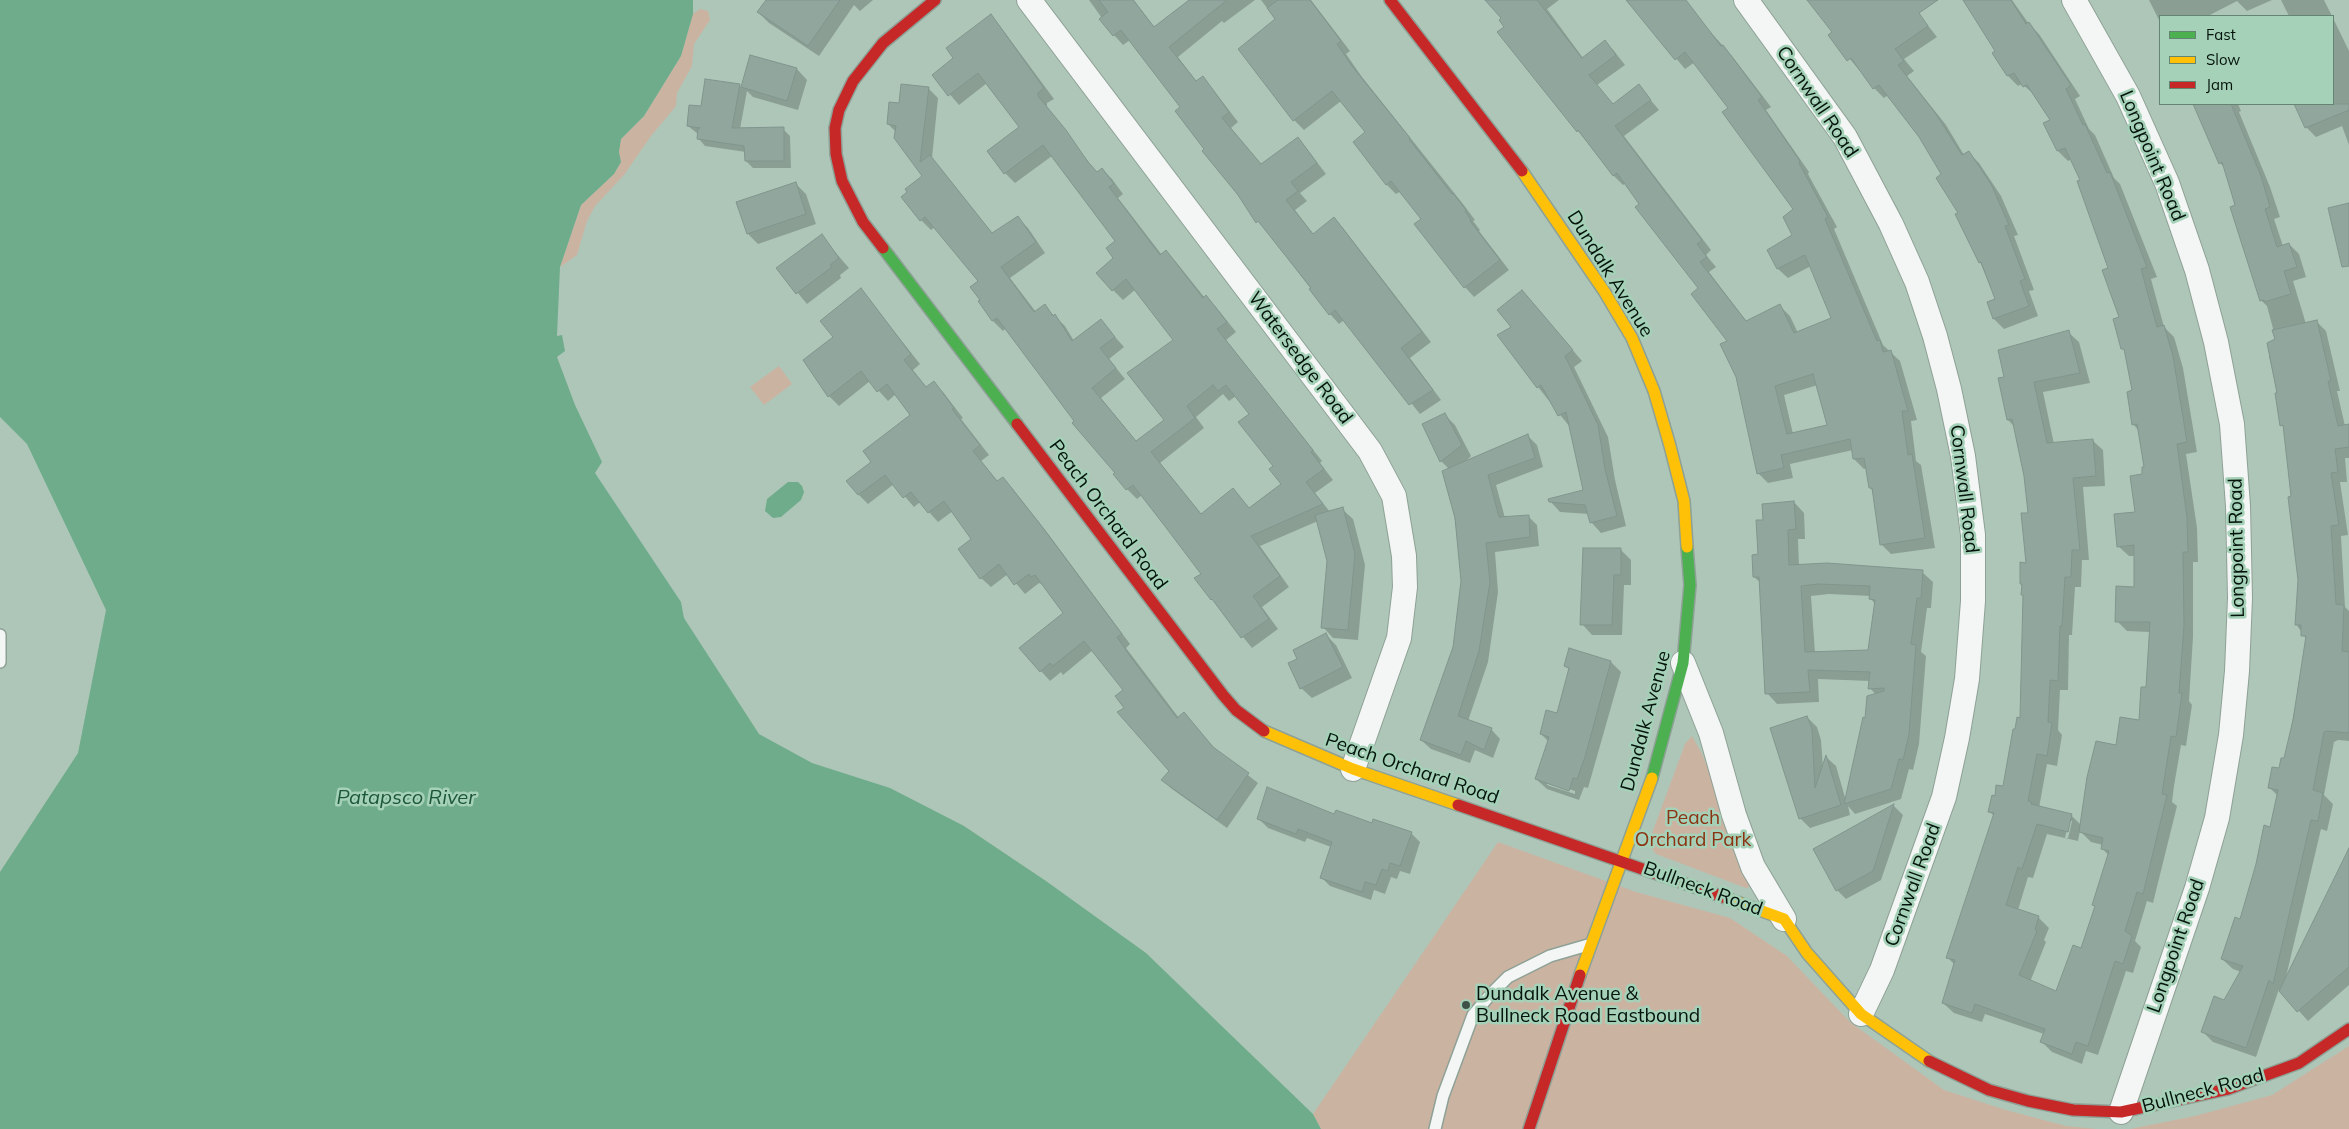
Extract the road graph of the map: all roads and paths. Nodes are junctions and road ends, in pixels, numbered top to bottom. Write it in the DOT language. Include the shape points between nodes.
graph roads {
  1 [pos="935,0"];
  2 [pos="1029,0"];
  3 [pos="1390,0"];
  4 [pos="1746,0"];
  5 [pos="2074,0"];
  6 [pos="0,634"];
  7 [pos="0,662"];
  8 [pos="1683,663"];
  9 [pos="1353,769"];
  10 [pos="1622,860"];
  11 [pos="1784,919"];
  12 [pos="1590,944"];
  13 [pos="1861,1014"];
  14 [pos="2349,1029"];
  15 [pos="2122,1112"];
  16 [pos="1435,1129"];
  17 [pos="1529,1129"];
  1 -- 9 [label="street, Peach Orchard Road" via="882,42 853,81 839,110 836,154 842,182 856,211 1232,705 1258,728 1273,736"];
  2 -- 9 [label="street, Watersedge Road" via="1370,451 1394,496 1404,556 1405,587 1399,638"];
  3 -- 8 [label="street, Dundalk Avenue" via="1531,183 1594,274 1632,338 1654,391 1684,501 1690,585"];
  4 -- 13 [label="street, Cornwall Road" via="1846,137 1917,282 1949,389 1963,456 1973,535 1973,601 1967,679 1944,797 1882,970"];
  5 -- 15 [label="street, Longpoint Road" via="2128,96 2167,184 2197,270 2216,342 2232,424 2238,506 2240,598 2237,671 2231,734 2217,818"];
  6 -- 7 [label="lane"];
  8 -- 10 [label="street, Dundalk Avenue" via="1653,774"];
  8 -- 11 [label="street, Bullneck Road" via="1711,733 1734,814 1754,867"];
  9 -- 10 [label="street, Peach Orchard Road"];
  10 -- 11 [label="street, Bullneck Road"];
  10 -- 12 [label="street, Dundalk Avenue"];
  11 -- 13 [label="street, Bullneck Road" via="1806,954"];
  12 -- 16 [label="lane" via="1550,956 1508,977 1484,1002 1473,1016 1443,1096"];
  12 -- 17 [label="street, Dundalk Avenue"];
  13 -- 15 [label="street, Bullneck Road" via="1936,1066 1989,1090 2073,1110"];
  14 -- 15 [label="street, Bullneck Road" via="2299,1063 2183,1100"];
}
